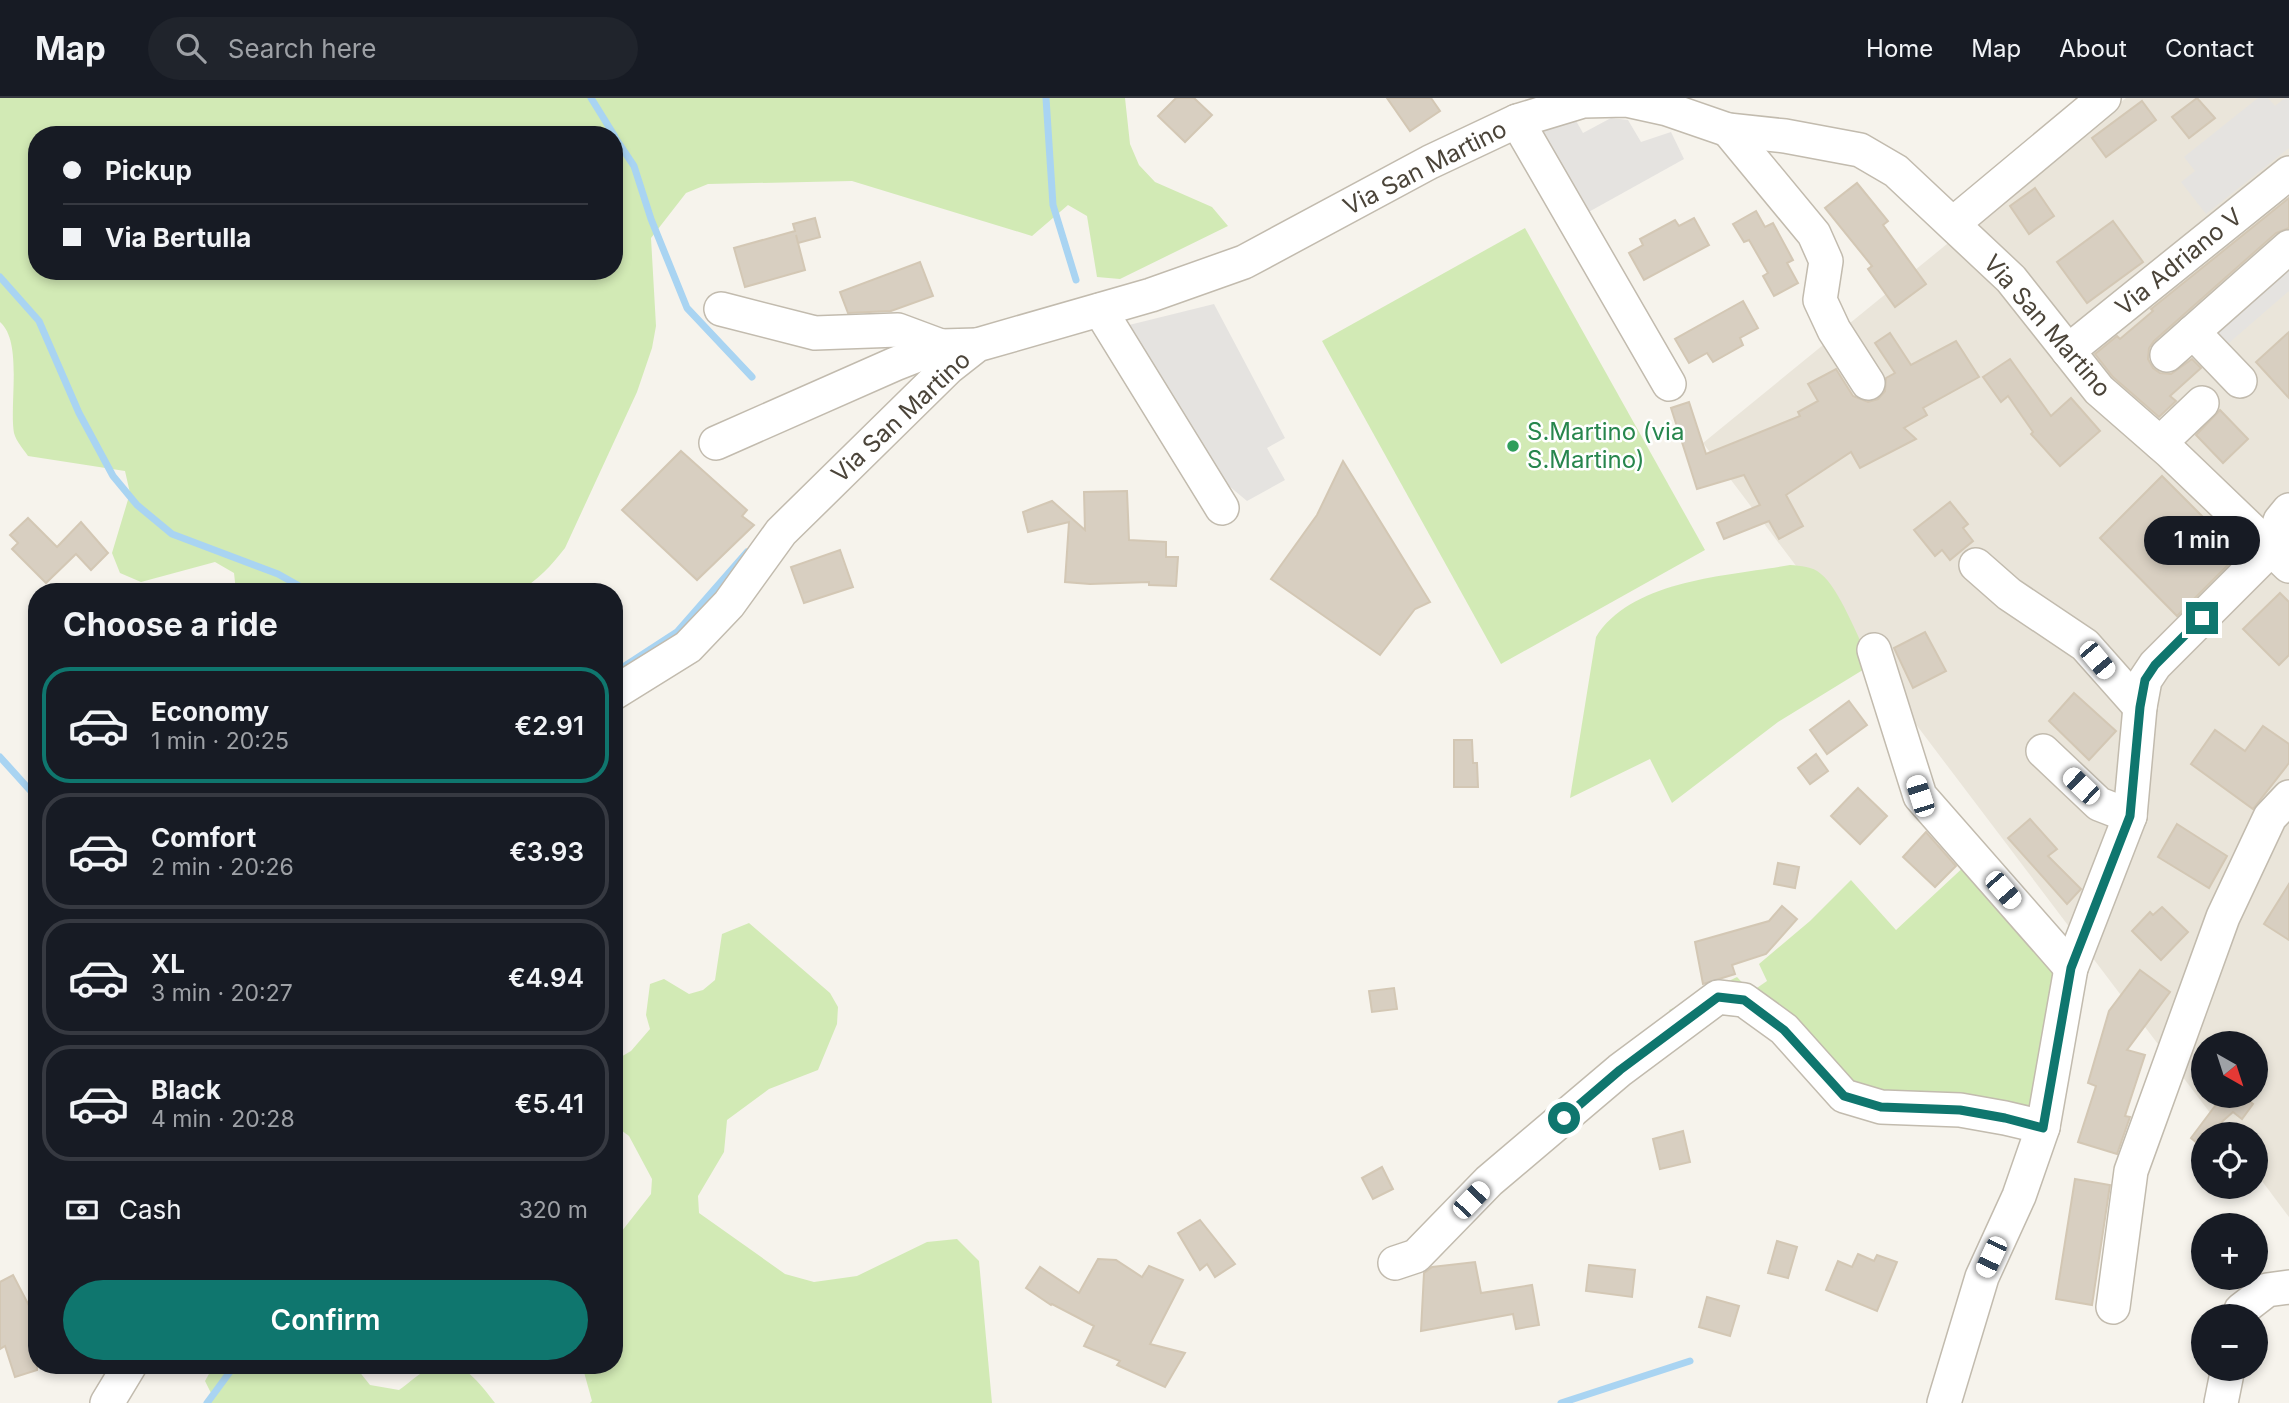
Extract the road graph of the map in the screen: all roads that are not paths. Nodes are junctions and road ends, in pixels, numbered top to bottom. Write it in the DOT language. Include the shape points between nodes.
graph roads {
  1 [pos="2104,98"];
  2 [pos="1517,121"];
  3 [pos="1728,130"];
  4 [pos="2289,173"];
  5 [pos="1954,223"];
  6 [pos="2289,247"];
  7 [pos="721,309"];
  8 [pos="1100,310"];
  9 [pos="2193,332"];
  10 [pos="977,345"];
  11 [pos="941,346"];
  12 [pos="2068,351"];
  13 [pos="2167,355"];
  14 [pos="2240,381"];
  15 [pos="1868,383"];
  16 [pos="1669,384"];
  17 [pos="2202,403"];
  18 [pos="716,443"];
  19 [pos="2160,443"];
  20 [pos="1222,508"];
  21 [pos="2289,510"];
  22 [pos="2280,558"];
  23 [pos="1976,565"];
  24 [pos="1874,650"];
  25 [pos="623,687"];
  26 [pos="2140,707"];
  27 [pos="2043,751"];
  28 [pos="2289,797"];
  29 [pos="2130,816"];
  30 [pos="2071,968"];
  31 [pos="2043,1128"];
  32 [pos="1395,1264"];
  33 [pos="2289,1287"];
  34 [pos="2249,1304"];
  35 [pos="2113,1307"];
  36 [pos="125,1374"];
  37 [pos="2225,1381"];
  38 [pos="107,1403"];
  39 [pos="1944,1403"];
  40 [pos="2221,1403"];
  1 -- 5 [label="street"];
  2 -- 3 [label="street, Via San Martino" via="1583,101 1626,100 1667,108"];
  2 -- 8 [label="street, Via San Martino" via="1244,262"];
  2 -- 16 [label="street"];
  3 -- 5 [label="street, Via San Martino" via="1860,150 1896,171"];
  3 -- 15 [label="street" via="1814,234 1826,261 1820,300"];
  4 -- 12 [label="street, Via Adriano V"];
  5 -- 12 [label="street, Via San Martino" via="2011,279"];
  6 -- 9 [label="street"];
  7 -- 11 [label="street" via="815,333 898,330"];
  8 -- 10 [label="street, Via San Martino"];
  8 -- 20 [label="street"];
  9 -- 13 [label="street"];
  9 -- 14 [label="street"];
  10 -- 11 [label="street"];
  10 -- 25 [label="street, Via San Martino" via="781,532 729,604 688,646"];
  11 -- 18 [label="street"];
  12 -- 19 [label="street, Via San Martino" via="2099,390"];
  17 -- 19 [label="street"];
  19 -- 22 [label="street, Via San Martino"];
  21 -- 22 [label="street" via="2280,521"];
  22 -- 26 [label="street" via="2155,665 2145,680"];
  23 -- 26 [label="street" via="2009,594 2085,645"];
  24 -- 30 [label="street" via="1920,796"];
  26 -- 29 [label="street"];
  27 -- 29 [label="street" via="2099,804"];
  28 -- 35 [label="street" via="2270,817 2223,917 2131,1171"];
  29 -- 30 [label="street"];
  30 -- 31 [label="street"];
  31 -- 32 [label="street" via="1960,1110 1881,1107 1844,1096 1784,1030 1744,1000 1718,997 1620,1070 1489,1181 1416,1255"];
  31 -- 39 [label="street" via="2019,1196 1982,1277"];
  33 -- 34 [label="street" via="2267,1290"];
  36 -- 38 [label="street"];
  37 -- 40 [label="street"];
}
